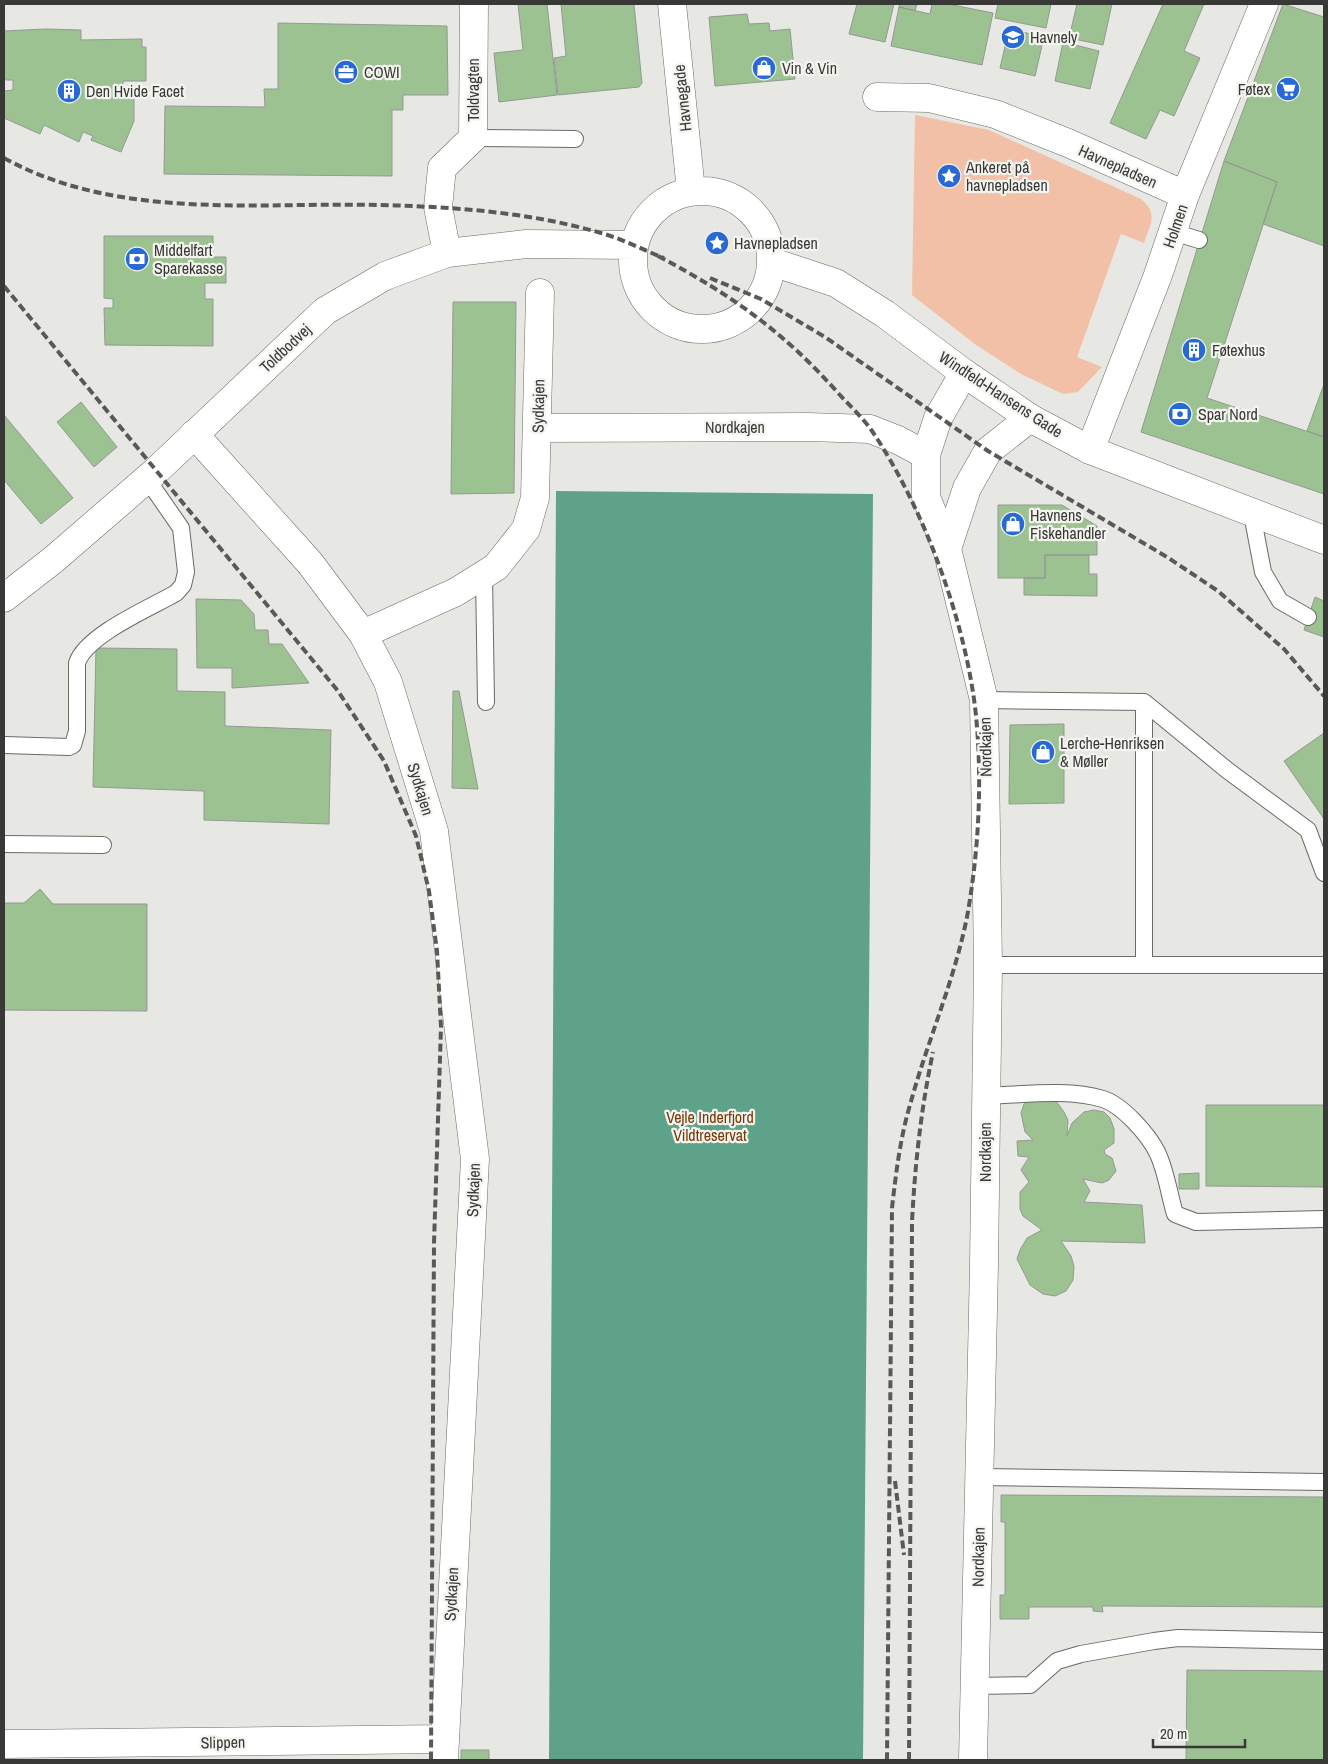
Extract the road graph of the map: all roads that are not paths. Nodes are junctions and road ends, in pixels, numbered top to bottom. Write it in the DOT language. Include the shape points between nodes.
graph roads {
  1 [pos="474,4"];
  2 [pos="672,4"];
  3 [pos="1264,4"];
  4 [pos="877,97"];
  5 [pos="473,138"];
  6 [pos="575,139"];
  7 [pos="691,192"];
  8 [pos="1185,195"];
  9 [pos="1173,232"];
  10 [pos="1199,240"];
  11 [pos="634,245"];
  12 [pos="448,253"];
  13 [pos="772,262"];
  14 [pos="540,293"];
  15 [pos="964,374"];
  16 [pos="1030,418"];
  17 [pos="538,428"];
  18 [pos="194,434"];
  19 [pos="1090,450"];
  20 [pos="926,455"];
  21 [pos="147,479"];
  22 [pos="1252,514"];
  23 [pos="1324,540"];
  24 [pos="947,549"];
  25 [pos="484,575"];
  26 [pos="4,598"];
  27 [pos="1308,617"];
  28 [pos="363,634"];
  29 [pos="984,700"];
  30 [pos="486,702"];
  31 [pos="1144,702"];
  32 [pos="4,744"];
  33 [pos="4,844"];
  34 [pos="103,845"];
  35 [pos="1324,872"];
  36 [pos="988,965"];
  37 [pos="1144,965"];
  38 [pos="1324,966"];
  39 [pos="985,1096"];
  40 [pos="1324,1219"];
  41 [pos="980,1477"];
  42 [pos="1324,1482"];
  43 [pos="1324,1641"];
  44 [pos="975,1686"];
  45 [pos="4,1744"];
  46 [pos="444,1750"];
  47 [pos="973,1760"];
  1 -- 5 [label="street, Toldvagten"];
  2 -- 7 [label="street, Havnegade"];
  3 -- 8 [label="street, Holmen"];
  4 -- 8 [label="street, Havnepladsen" via="929,98 995,114"];
  5 -- 6 [label="lane"];
  5 -- 12 [label="street, Toldvagten" via="442,168 438,207"];
  7 -- 11 [label="street" via="671,198 654,209"];
  7 -- 13 [label="street" via="711,191 731,197 748,208 764,229"];
  8 -- 9 [label="street, Holmen"];
  9 -- 10 [label="lane"];
  9 -- 19 [label="street, Holmen"];
  11 -- 12 [label="street, Toldbodvej" via="526,244"];
  11 -- 13 [label="street" via="632,267 642,294 667,321 687,329 709,330 730,324 751,311 769,281"];
  12 -- 18 [label="street, Toldbodvej" via="385,276 325,311"];
  13 -- 15 [label="street, Windfeld-Hansens Gade" via="836,283 885,314"];
  14 -- 17 [label="street, Sydkajen"];
  15 -- 16 [label="street, Windfeld-Hansens Gade"];
  15 -- 20 [label="street, Nordkajen" via="938,418"];
  16 -- 19 [label="street, Windfeld-Hansens Gade"];
  16 -- 24 [label="street" via="988,451 966,488"];
  17 -- 20 [label="street, Nordkajen" via="870,429"];
  17 -- 25 [label="street, Sydkajen" via="535,498 526,528 496,567"];
  18 -- 21 [label="street, Toldbodvej"];
  18 -- 28 [label="street, Sydkajen" via="310,563"];
  19 -- 22 [label="street, Windfeld-Hansens Gade"];
  20 -- 24 [label="street, Nordkajen" via="926,497"];
  21 -- 26 [label="street, Toldbodvej"];
  21 -- 32 [label="lane" via="182,528 186,572 183,585 176,593 102,636 80,654 74,745"];
  22 -- 23 [label="street, Windfeld-Hansens Gade"];
  22 -- 27 [label="lane" via="1262,572 1280,601"];
  24 -- 29 [label="street, Nordkajen"];
  25 -- 28 [label="street, Sydkajen" via="456,592"];
  25 -- 30 [label="lane"];
  28 -- 46 [label="street, Sydkajen" via="388,682 434,831 475,1159"];
  29 -- 31 [label="lane"];
  29 -- 36 [label="street, Nordkajen"];
  31 -- 35 [label="lane" via="1227,770 1308,830"];
  31 -- 37 [label="lane"];
  33 -- 34 [label="lane"];
  36 -- 37 [label="lane"];
  36 -- 39 [label="street, Nordkajen"];
  37 -- 38 [label="lane"];
  39 -- 40 [label="lane" via="1068,1094 1104,1099 1138,1124 1147,1136 1158,1153 1175,1214 1196,1222"];
  39 -- 41 [label="street, Nordkajen"];
  41 -- 42 [label="lane"];
  41 -- 44 [label="street, Nordkajen"];
  43 -- 44 [label="lane" via="1178,1638 1154,1641 1057,1661 1030,1685"];
  44 -- 47 [label="street, Nordkajen"];
  45 -- 46 [label="street, Slippen"];
}
